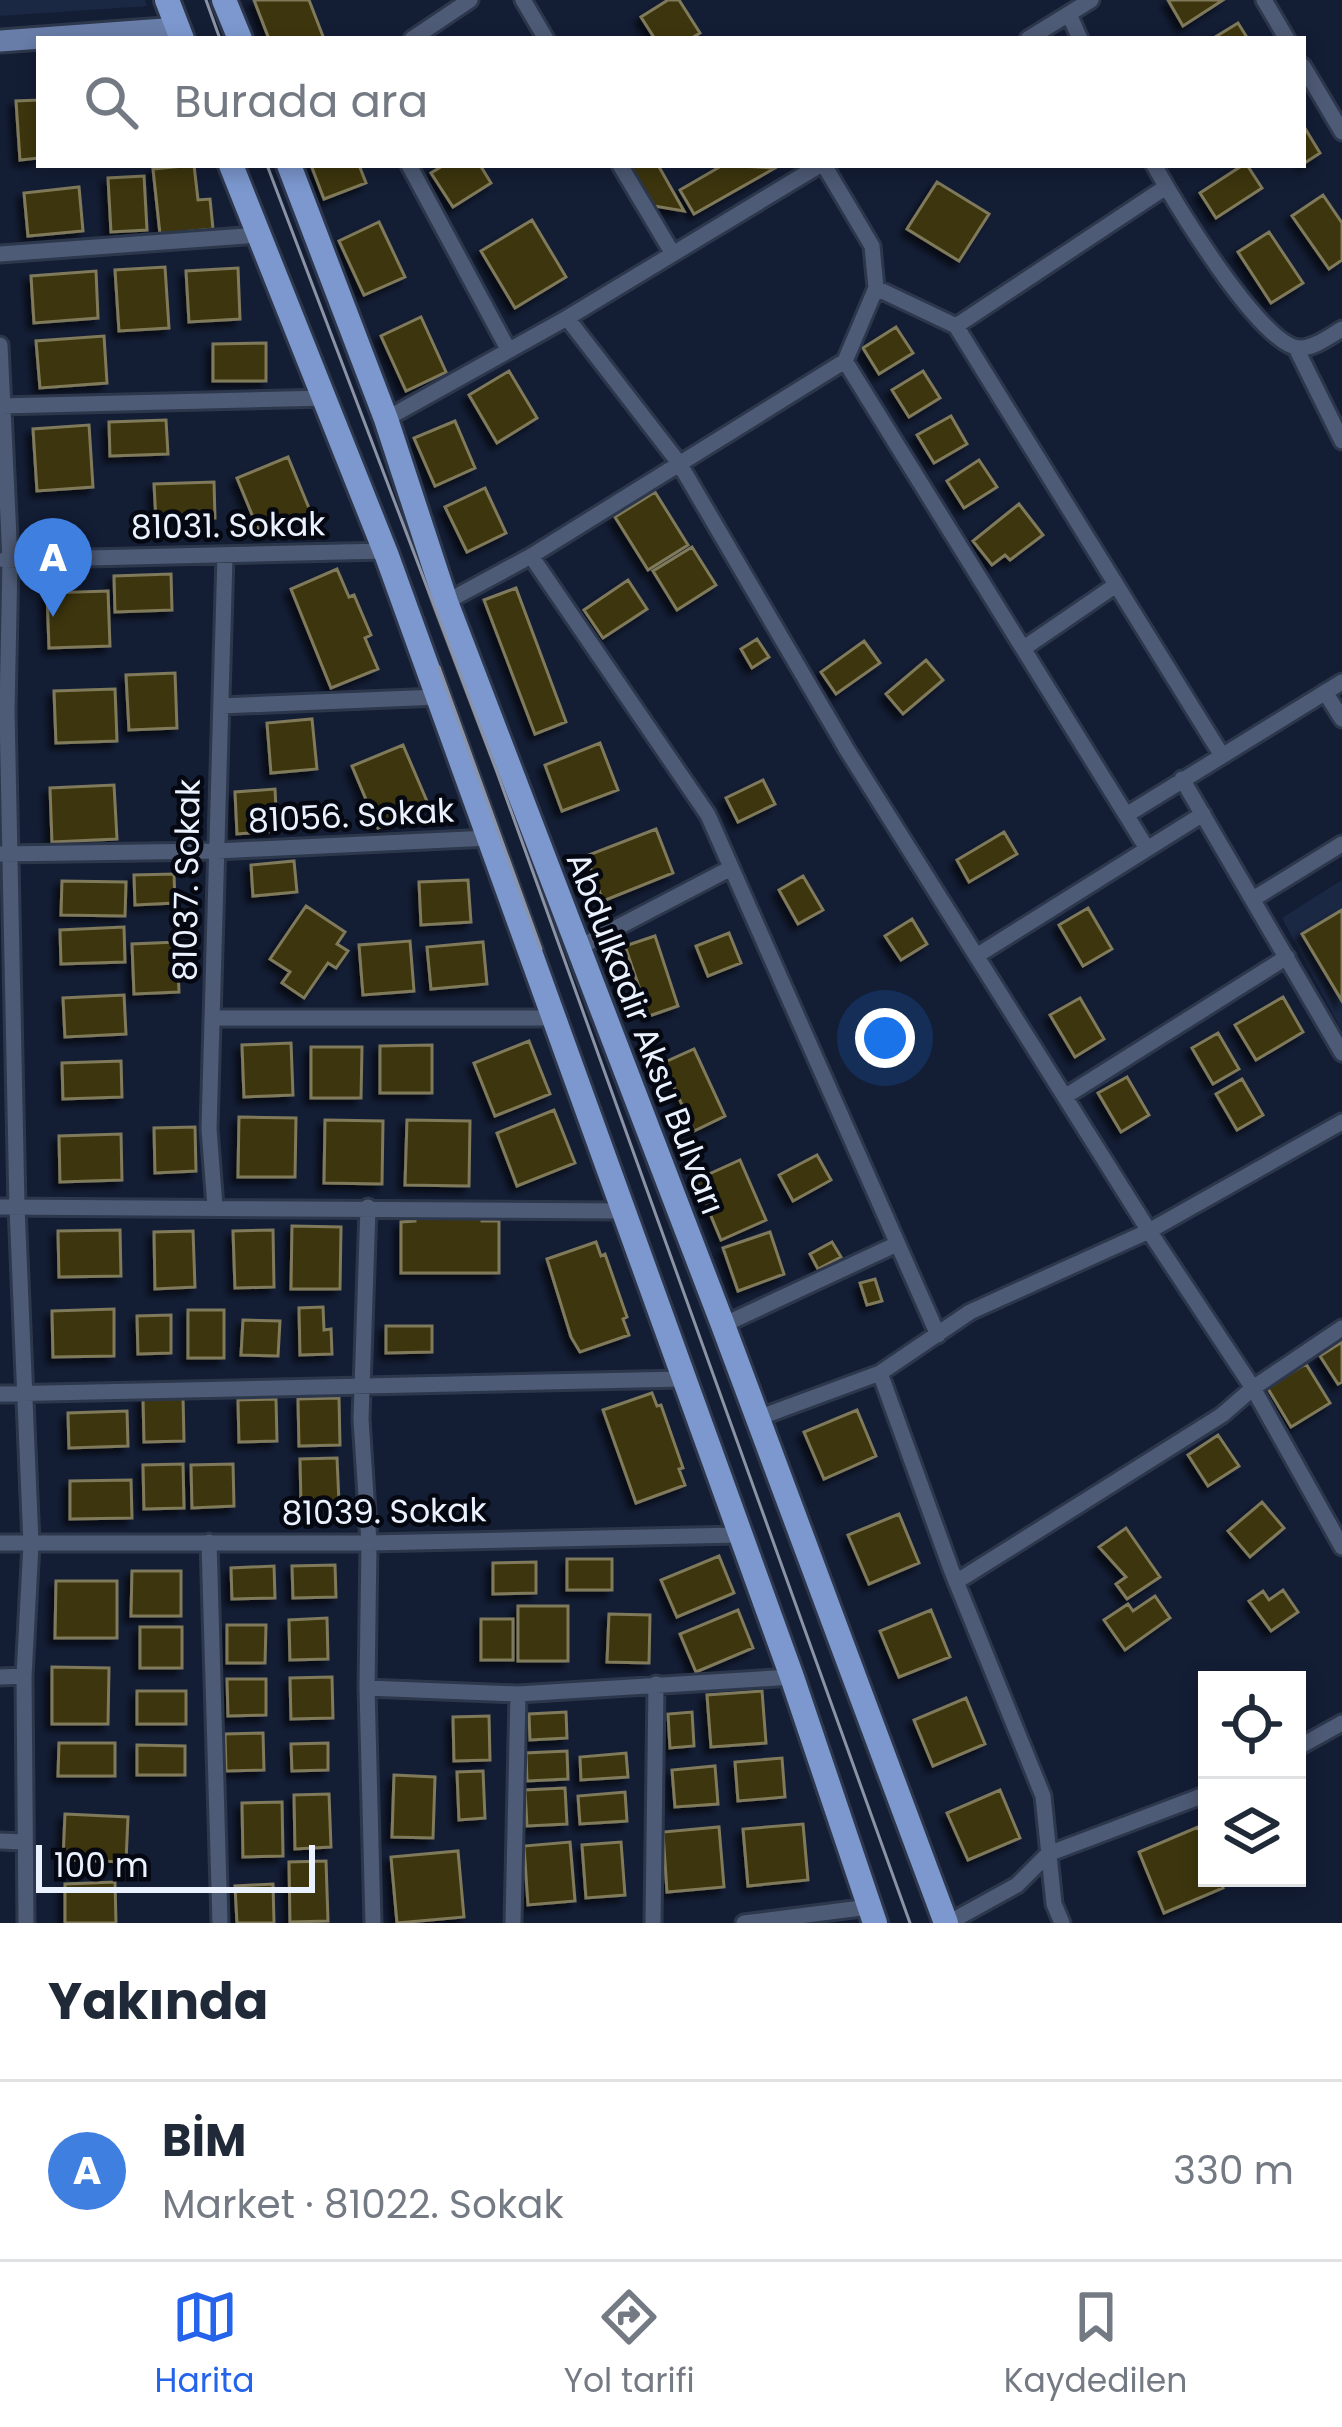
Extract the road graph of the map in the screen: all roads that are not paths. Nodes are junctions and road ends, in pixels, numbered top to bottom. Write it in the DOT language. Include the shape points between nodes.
graph roads {
  1 [pos="167,0"];
  2 [pos="224,0"];
  3 [pos="470,0"];
  4 [pos="523,0"];
  5 [pos="1090,0"];
  6 [pos="1264,0"];
  7 [pos="1069,14"];
  8 [pos="180,34"];
  9 [pos="129,36"];
  10 [pos="239,36"];
  11 [pos="416,36"];
  12 [pos="544,36"];
  13 [pos="1033,36"];
  14 [pos="1079,36"];
  15 [pos="1285,36"];
  16 [pos="36,40"];
  17 [pos="0,41"];
  18 [pos="1306,71"];
  19 [pos="1342,132"];
  20 [pos="232,168"];
  21 [pos="291,168"];
  22 [pos="411,168"];
  23 [pos="622,168"];
  24 [pos="817,168"];
  25 [pos="824,168"];
  26 [pos="1156,168"];
  27 [pos="1166,187"];
  28 [pos="258,235"];
  29 [pos="0,254"];
  30 [pos="673,254"];
  31 [pos="876,288"];
  32 [pos="567,318"];
  33 [pos="956,326"];
  34 [pos="1342,329"];
  35 [pos="0,345"];
  36 [pos="1296,348"];
  37 [pos="508,349"];
  38 [pos="844,361"];
  39 [pos="326,398"];
  40 [pos="2,406"];
  41 [pos="386,419"];
  42 [pos="1342,442"];
  43 [pos="679,463"];
  44 [pos="385,551"];
  45 [pos="225,555"];
  46 [pos="531,556"];
  47 [pos="5,560"];
  48 [pos="1116,585"];
  49 [pos="446,602"];
  50 [pos="1024,648"];
  51 [pos="1342,682"];
  52 [pos="1325,692"];
  53 [pos="437,697"];
  54 [pos="220,706"];
  55 [pos="4,711"];
  56 [pos="1342,719"];
  57 [pos="1220,754"];
  58 [pos="1182,779"];
  59 [pos="1128,814"];
  60 [pos="1203,814"];
  61 [pos="489,838"];
  62 [pos="1342,844"];
  63 [pos="1146,847"];
  64 [pos="216,851"];
  65 [pos="5,854"];
  66 [pos="731,868"];
  67 [pos="1253,899"];
  68 [pos="578,948"];
  69 [pos="978,955"];
  70 [pos="1287,957"];
  71 [pos="214,1018"];
  72 [pos="554,1018"];
  73 [pos="1342,1053"];
  74 [pos="1066,1096"];
  75 [pos="1342,1122"];
  76 [pos="8,1207"];
  77 [pos="215,1207"];
  78 [pos="368,1207"];
  79 [pos="620,1211"];
  80 [pos="1149,1231"];
  81 [pos="897,1244"];
  82 [pos="723,1324"];
  83 [pos="1342,1328"];
  84 [pos="938,1335"];
  85 [pos="880,1373"];
  86 [pos="683,1379"];
  87 [pos="364,1384"];
  88 [pos="1253,1388"];
  89 [pos="0,1394"];
  90 [pos="24,1394"];
  91 [pos="758,1418"];
  92 [pos="738,1535"];
  93 [pos="209,1542"];
  94 [pos="0,1543"];
  95 [pos="369,1543"];
  96 [pos="31,1544"];
  97 [pos="1342,1547"];
  98 [pos="956,1582"];
  99 [pos="24,1676"];
  100 [pos="0,1677"];
  101 [pos="792,1677"];
  102 [pos="656,1684"];
  103 [pos="367,1688"];
  104 [pos="518,1694"];
  105 [pos="1342,1724"];
  106 [pos="1306,1743"];
  107 [pos="1198,1797"];
  108 [pos="0,1841"];
  109 [pos="23,1842"];
  110 [pos="1048,1854"];
  111 [pos="872,1915"];
  112 [pos="26,1923"];
  113 [pos="220,1923"];
  114 [pos="374,1923"];
  115 [pos="513,1923"];
  116 [pos="653,1923"];
  117 [pos="744,1923"];
  118 [pos="947,1923"];
  119 [pos="1062,1923"];
  1 -- 8 [label="main road"];
  2 -- 10 [label="main road"];
  3 -- 11 [label="street"];
  4 -- 12 [label="street"];
  5 -- 7 [label="street"];
  6 -- 15 [label="street"];
  7 -- 13 [label="street"];
  7 -- 14 [label="street"];
  8 -- 9 [label="street"];
  16 -- 17 [label="street"];
  18 -- 19 [label="street"];
  20 -- 28 [label="main road"];
  21 -- 41 [label="main road, Abdulkadir Aksu Bulvarı"];
  22 -- 37 [label="street"];
  23 -- 30 [label="street"];
  24 -- 30 [label="street"];
  25 -- 31 [label="street" via="872,246"];
  26 -- 27 [label="street"];
  27 -- 33 [label="street"];
  27 -- 36 [label="street" via="1256,318"];
  28 -- 29 [label="street"];
  28 -- 39 [label="main road"];
  30 -- 32 [label="street"];
  31 -- 33 [label="street"];
  31 -- 38 [label="street"];
  32 -- 37 [label="street"];
  32 -- 43 [label="street"];
  33 -- 48 [label="street"];
  34 -- 36 [label="street"];
  35 -- 40 [label="street"];
  36 -- 42 [label="street"];
  37 -- 41 [label="street"];
  38 -- 43 [label="street"];
  38 -- 50 [label="street"];
  39 -- 40 [label="street"];
  39 -- 44 [label="main road"];
  40 -- 47 [label="street"];
  41 -- 49 [label="main road, Abdulkadir Aksu Bulvarı"];
  43 -- 46 [label="street"];
  43 -- 69 [label="street"];
  44 -- 45 [label="street, 81031. Sokak"];
  44 -- 53 [label="main road"];
  45 -- 47 [label="street, 81031. Sokak"];
  45 -- 54 [label="street, 81037. Sokak"];
  46 -- 49 [label="street"];
  46 -- 66 [label="street" via="708,815"];
  47 -- 55 [label="street"];
  48 -- 50 [label="street"];
  48 -- 57 [label="street"];
  49 -- 68 [label="main road, Abdulkadir Aksu Bulvarı"];
  50 -- 59 [label="street"];
  51 -- 52 [label="street"];
  52 -- 56 [label="street"];
  52 -- 57 [label="street"];
  53 -- 54 [label="street"];
  53 -- 61 [label="main road"];
  54 -- 64 [label="street, 81037. Sokak"];
  55 -- 65 [label="street"];
  57 -- 58 [label="street"];
  58 -- 59 [label="street"];
  58 -- 60 [label="street"];
  59 -- 63 [label="street"];
  60 -- 63 [label="street"];
  60 -- 67 [label="street"];
  61 -- 64 [label="street, 81056. Sokak"];
  61 -- 72 [label="main road"];
  62 -- 67 [label="street"];
  63 -- 69 [label="street"];
  64 -- 65 [label="street, 81056. Sokak"];
  64 -- 71 [label="street, 81037. Sokak"];
  65 -- 76 [label="street"];
  66 -- 68 [label="street"];
  66 -- 81 [label="street"];
  67 -- 70 [label="street"];
  68 -- 82 [label="main road, Abdulkadir Aksu Bulvarı"];
  69 -- 74 [label="street"];
  70 -- 73 [label="street"];
  70 -- 74 [label="street"];
  71 -- 72 [label="street"];
  71 -- 77 [label="street, 81037. Sokak"];
  72 -- 79 [label="main road"];
  74 -- 80 [label="street"];
  75 -- 80 [label="street"];
  76 -- 77 [label="street"];
  76 -- 90 [label="street"];
  77 -- 78 [label="street"];
  78 -- 79 [label="street"];
  78 -- 87 [label="street"];
  79 -- 86 [label="main road"];
  80 -- 84 [label="street" via="970,1312"];
  80 -- 88 [label="street"];
  81 -- 82 [label="street"];
  81 -- 84 [label="street"];
  82 -- 91 [label="main road, Abdulkadir Aksu Bulvarı"];
  83 -- 88 [label="street"];
  84 -- 85 [label="street"];
  85 -- 91 [label="street"];
  85 -- 98 [label="street"];
  86 -- 87 [label="street"];
  86 -- 92 [label="main road"];
  87 -- 90 [label="street"];
  87 -- 95 [label="street"];
  88 -- 97 [label="street"];
  88 -- 98 [label="street"];
  89 -- 90 [label="street"];
  90 -- 96 [label="street"];
  91 -- 118 [label="main road, Abdulkadir Aksu Bulvarı"];
  92 -- 95 [label="street, 81039. Sokak"];
  92 -- 101 [label="main road"];
  93 -- 95 [label="street, 81039. Sokak"];
  93 -- 96 [label="street, 81039. Sokak"];
  93 -- 113 [label="street"];
  94 -- 96 [label="street, 81039. Sokak"];
  95 -- 103 [label="street"];
  96 -- 99 [label="street"];
  98 -- 110 [label="street" via="1043,1796"];
  99 -- 100 [label="street"];
  99 -- 109 [label="street"];
  101 -- 102 [label="street"];
  101 -- 111 [label="main road"];
  102 -- 104 [label="street"];
  102 -- 116 [label="street"];
  103 -- 104 [label="street"];
  103 -- 114 [label="street"];
  104 -- 115 [label="street"];
  105 -- 106 [label="street"];
  107 -- 110 [label="street"];
  108 -- 109 [label="street"];
  109 -- 112 [label="street"];
  110 -- 118 [label="street" via="1017,1885"];
  110 -- 119 [label="street"];
  111 -- 117 [label="street"];
}
